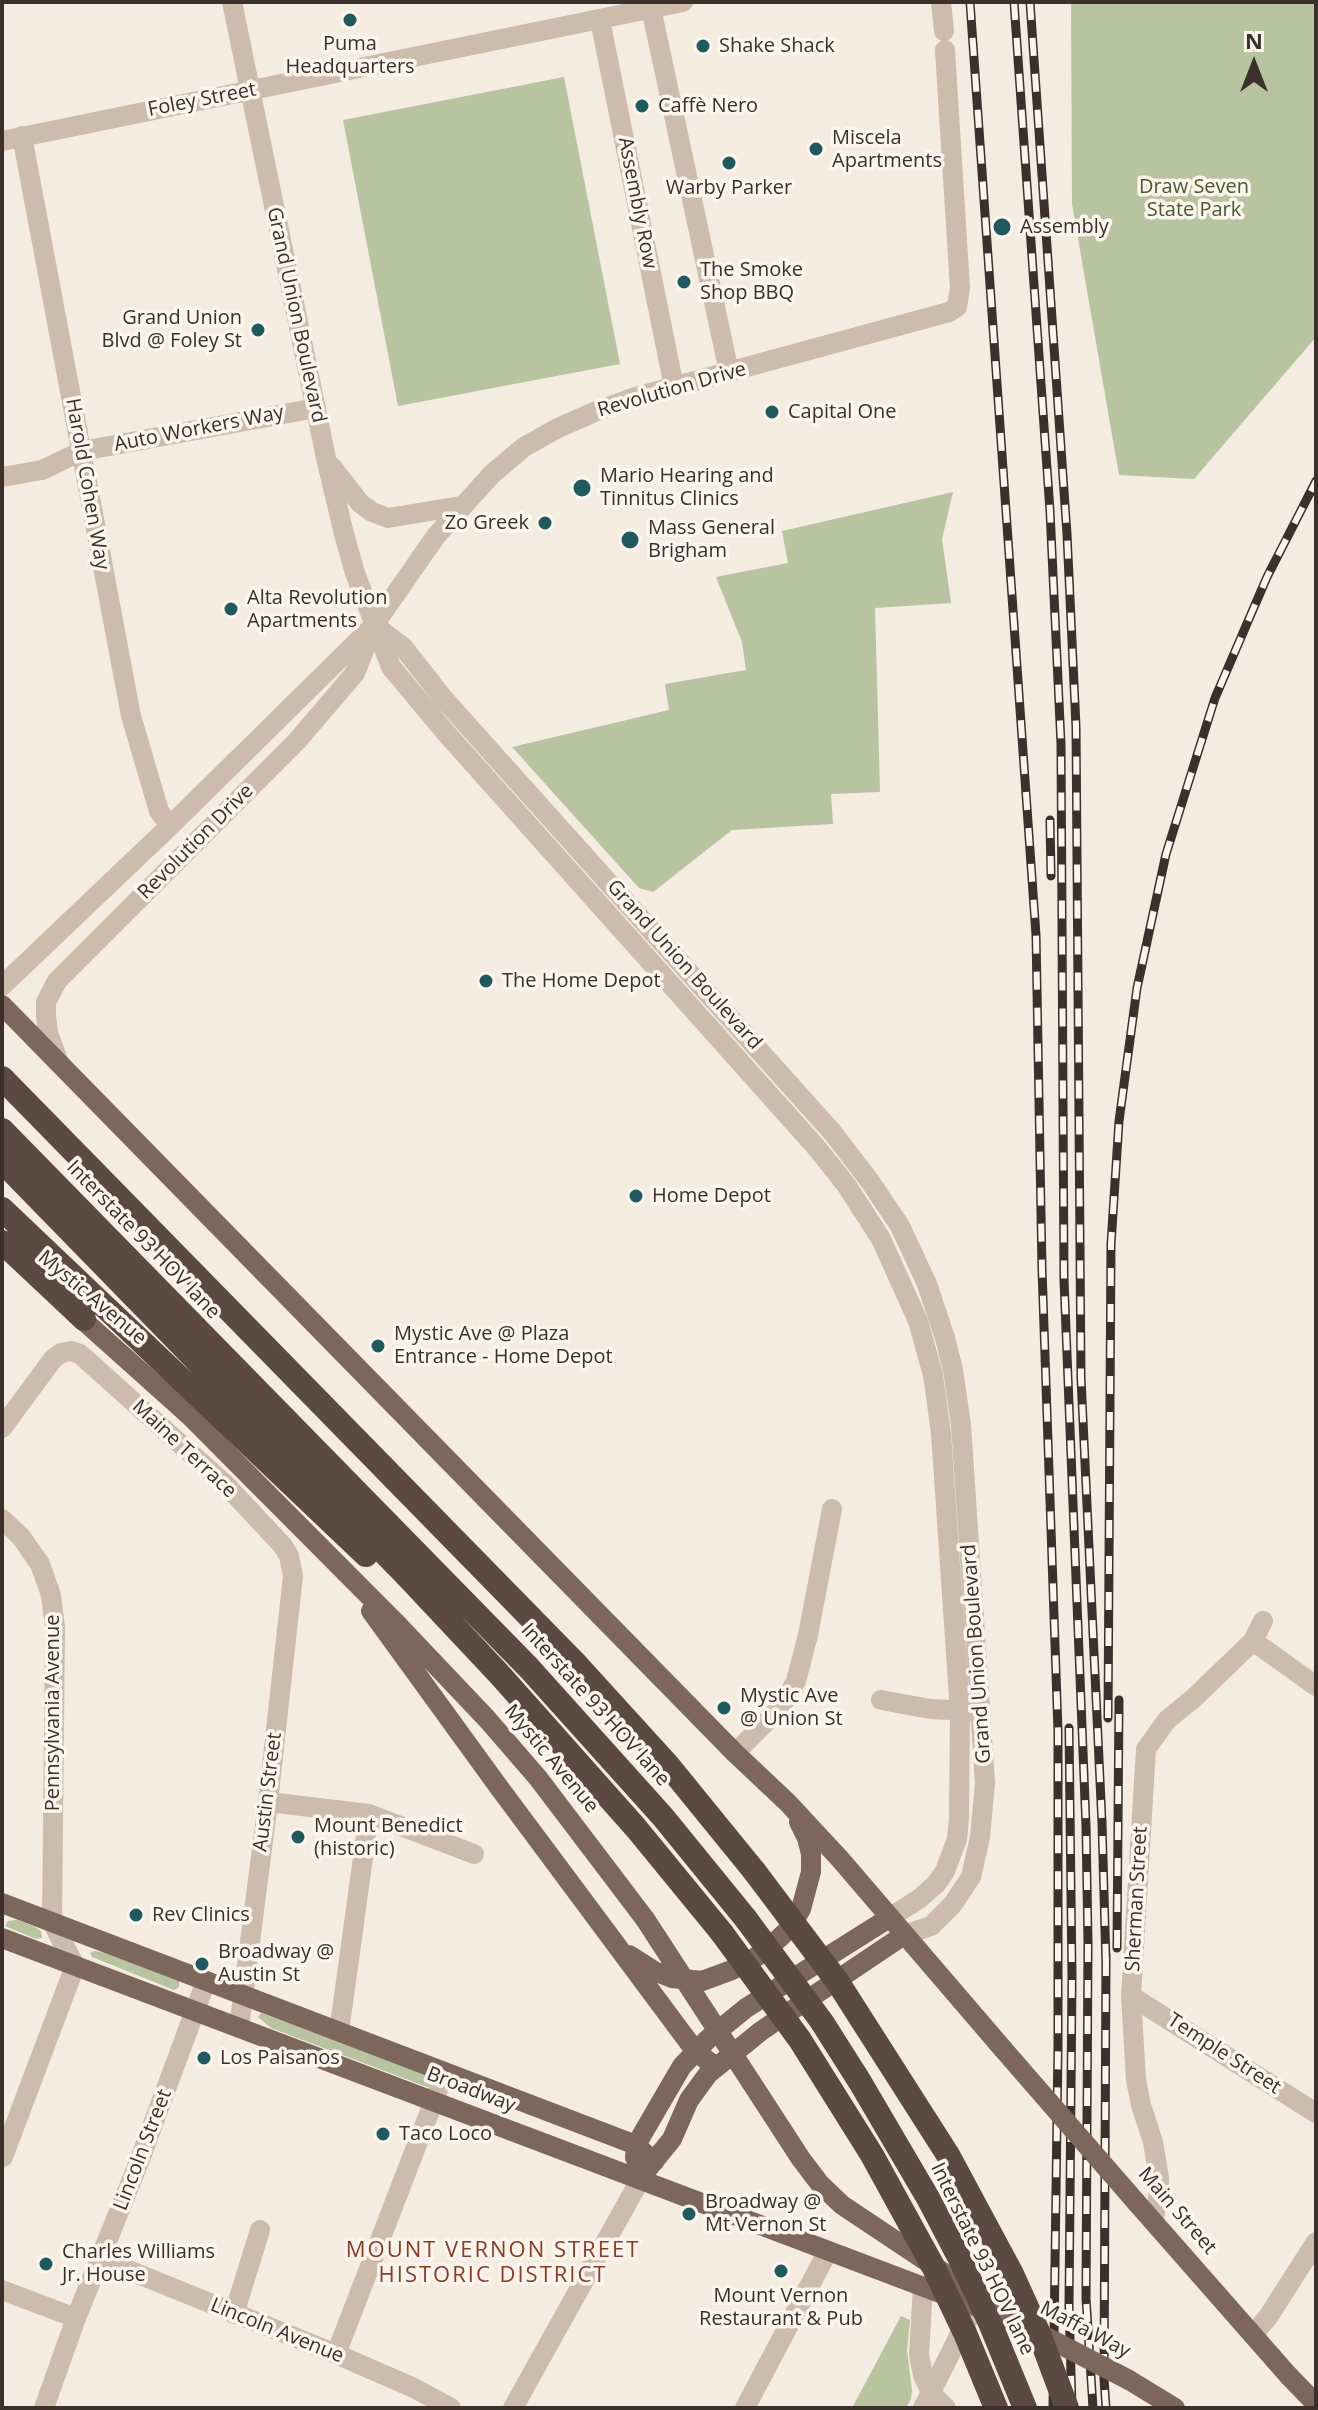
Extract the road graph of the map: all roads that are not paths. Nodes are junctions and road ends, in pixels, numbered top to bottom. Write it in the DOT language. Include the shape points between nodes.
graph roads {
  1 [pos="232,2"];
  2 [pos="683,2"];
  3 [pos="941,2"];
  4 [pos="637,8"];
  5 [pos="600,20"];
  6 [pos="250,90"];
  7 [pos="12,138"];
  8 [pos="729,372"];
  9 [pos="674,387"];
  10 [pos="316,408"];
  11 [pos="82,451"];
  12 [pos="326,458"];
  13 [pos="2,477"];
  14 [pos="461,506"];
  15 [pos="374,625"];
  16 [pos="170,826"];
  17 [pos="2,986"];
  18 [pos="2,1005"];
  19 [pos="59,1063"];
  20 [pos="2,1078"];
  21 [pos="2,1130"];
  22 [pos="2,1161"];
  23 [pos="2,1209"];
  24 [pos="2,1242"];
  25 [pos="2,1255"];
  26 [pos="84,1319"];
  27 [pos="945,1338"];
  28 [pos="925,1345"];
  29 [pos="2,1428"];
  30 [pos="832,1509"];
  31 [pos="2,1519"];
  32 [pos="289,1556"];
  33 [pos="342,1567"];
  34 [pos="1263,1621"];
  35 [pos="1253,1641"];
  36 [pos="1316,1686"];
  37 [pos="881,1700"];
  38 [pos="981,1711"];
  39 [pos="960,1712"];
  40 [pos="547,1726"];
  41 [pos="735,1753"];
  42 [pos="268,1802"];
  43 [pos="788,1803"];
  44 [pos="369,1814"];
  45 [pos="474,1854"];
  46 [pos="2,1903"];
  47 [pos="889,1918"];
  48 [pos="52,1922"];
  49 [pos="904,1935"];
  50 [pos="2,1938"];
  51 [pos="616,1946"];
  52 [pos="75,1966"];
  53 [pos="206,1981"];
  54 [pos="244,1995"];
  55 [pos="1131,1996"];
  56 [pos="195,2012"];
  57 [pos="239,2028"];
  58 [pos="339,2032"];
  59 [pos="696,2052"];
  60 [pos="720,2064"];
  61 [pos="445,2072"];
  62 [pos="433,2102"];
  63 [pos="1316,2113"];
  64 [pos="636,2145"];
  65 [pos="3,2157"];
  66 [pos="654,2162"];
  67 [pos="637,2179"];
  68 [pos="1153,2221"];
  69 [pos="260,2230"];
  70 [pos="1316,2242"];
  71 [pos="828,2251"];
  72 [pos="101,2259"];
  73 [pos="923,2286"];
  74 [pos="2,2290"];
  75 [pos="981,2308"];
  76 [pos="234,2314"];
  77 [pos="76,2318"];
  78 [pos="1019,2323"];
  79 [pos="1253,2335"];
  80 [pos="336,2354"];
  81 [pos="927,2400"];
  82 [pos="1316,2404"];
  83 [pos="44,2408"];
  84 [pos="451,2408"];
  85 [pos="513,2408"];
  86 [pos="745,2408"];
  87 [pos="946,2408"];
  88 [pos="996,2408"];
  89 [pos="1025,2408"];
  90 [pos="1067,2408"];
  91 [pos="1175,2408"];
  1 -- 6 [label="street, Grand Union Boulevard"];
  2 -- 4 [label="street, Foley Street"];
  3 -- 8 [label="street, Revolution Drive" via="957,307"];
  4 -- 5 [label="street, Foley Street"];
  4 -- 8 [label="street"];
  5 -- 6 [label="street, Foley Street"];
  5 -- 9 [label="street, Assembly Row"];
  6 -- 7 [label="street, Foley Street"];
  6 -- 10 [label="street, Grand Union Boulevard"];
  7 -- 11 [label="street, Harold Cohen Way"];
  8 -- 9 [label="street, Revolution Drive"];
  9 -- 14 [label="street, Revolution Drive" via="558,428 524,447"];
  10 -- 11 [label="street, Auto Workers Way"];
  10 -- 12 [label="street, Grand Union Boulevard"];
  11 -- 13 [label="street, Auto Workers Way" via="42,470"];
  11 -- 16 [label="street, Harold Cohen Way" via="131,716 159,811"];
  12 -- 14 [label="street" via="360,503 388,518"];
  12 -- 15 [label="street, Grand Union Boulevard"];
  14 -- 15 [label="street, Revolution Drive"];
  15 -- 16 [label="street, Revolution Drive"];
  15 -- 19 [label="street, Revolution Drive" via="355,673 317,719 57,981 46,1002 46,1016"];
  15 -- 27 [label="street, Grand Union Boulevard" via="403,647 833,1133 900,1226"];
  15 -- 28 [label="street, Grand Union Boulevard" via="391,667 426,709 847,1186 881,1239"];
  16 -- 17 [label="street, Revolution Drive"];
  18 -- 19 [label="main road"];
  19 -- 41 [label="main road"];
  20 -- 90 [label="highway, bridge" via="577,1665 755,1872 837,1981 948,2155 1012,2274"];
  21 -- 89 [label="highway, Interstate 93 HOV lane, bridge" via="529,1668 628,1776 746,1919 829,2034 928,2198"];
  22 -- 40 [label="highway"];
  23 -- 40 [label="highway"];
  24 -- 26 [label="highway"];
  25 -- 26 [label="main road, Mystic Avenue"];
  26 -- 33 [label="main road, Mystic Avenue"];
  27 -- 28 [label="street"];
  27 -- 38 [label="street, Grand Union Boulevard" via="961,1425"];
  28 -- 39 [label="street, Grand Union Boulevard" via="941,1433"];
  29 -- 32 [label="street, Maine Terrace" via="53,1359 71,1351 80,1354 226,1485"];
  30 -- 41 [label="street" via="796,1681 773,1715"];
  31 -- 48 [label="street, Pennsylvania Avenue" via="40,1564 51,1595"];
  32 -- 42 [label="street, Austin Street" via="293,1576"];
  33 -- 51 [label="main road"];
  33 -- 78 [label="main road, Mystic Avenue, bridge" via="514,1750 587,1840 820,2184 842,2205"];
  34 -- 35 [label="street, Sherman Street"];
  35 -- 36 [label="street"];
  35 -- 55 [label="street, Sherman Street" via="1167,1720 1146,1749"];
  37 -- 39 [label="street"];
  38 -- 39 [label="street"];
  38 -- 49 [label="street, Grand Union Boulevard" via="985,1783 971,1877 931,1926"];
  39 -- 47 [label="street, Grand Union Boulevard" via="959,1818 952,1855 936,1884"];
  40 -- 88 [label="highway, bridge" via="722,1933 800,2040 934,2268"];
  41 -- 43 [label="main road"];
  42 -- 44 [label="street"];
  42 -- 54 [label="street, Austin Street"];
  43 -- 47 [label="main road"];
  43 -- 51 [label="main road" via="807,1838 811,1872 801,1909 774,1943 732,1970 702,1981 654,1971"];
  44 -- 45 [label="street"];
  44 -- 58 [label="street"];
  46 -- 48 [label="main road, Broadway"];
  47 -- 49 [label="main road"];
  47 -- 59 [label="main road" via="746,2008"];
  48 -- 52 [label="street"];
  48 -- 53 [label="main road, Broadway"];
  49 -- 60 [label="main road"];
  49 -- 68 [label="main road, Main Street, bridge"];
  50 -- 52 [label="main road, Broadway"];
  51 -- 59 [label="main road"];
  52 -- 56 [label="main road, Broadway"];
  52 -- 65 [label="street"];
  53 -- 54 [label="main road, Broadway"];
  53 -- 56 [label="street, Lincoln Street"];
  54 -- 57 [label="street, Austin Street"];
  54 -- 58 [label="main road, Broadway"];
  55 -- 63 [label="street, Temple Street"];
  55 -- 68 [label="street, Sherman Street" via="1136,2080 1159,2178"];
  56 -- 57 [label="main road, Broadway"];
  56 -- 72 [label="street, Lincoln Street"];
  57 -- 62 [label="main road, Broadway"];
  58 -- 61 [label="main road, Broadway"];
  59 -- 60 [label="main road"];
  59 -- 64 [label="main road" via="682,2066"];
  60 -- 66 [label="main road" via="689,2100 672,2139"];
  61 -- 62 [label="street"];
  61 -- 64 [label="main road, Broadway"];
  62 -- 67 [label="main road, Broadway"];
  62 -- 80 [label="street"];
  64 -- 66 [label="main road, Broadway"];
  64 -- 67 [label="main road"];
  66 -- 67 [label="main road"];
  67 -- 71 [label="main road, Broadway"];
  67 -- 85 [label="street"];
  68 -- 79 [label="main road, Main Street"];
  69 -- 76 [label="street"];
  70 -- 79 [label="street"];
  71 -- 73 [label="main road, Broadway"];
  71 -- 86 [label="street"];
  72 -- 76 [label="street, Lincoln Avenue"];
  72 -- 77 [label="street, Lincoln Street"];
  73 -- 75 [label="main road, Maffa Way"];
  73 -- 81 [label="street" via="919,2355"];
  74 -- 77 [label="street"];
  75 -- 78 [label="main road, Maffa Way"];
  75 -- 81 [label="street" via="966,2322"];
  76 -- 80 [label="street, Lincoln Avenue"];
  77 -- 83 [label="street, Lincoln Street"];
  78 -- 91 [label="main road, Maffa Way, bridge"];
  79 -- 82 [label="main road, Main Street"];
  80 -- 84 [label="street, Lincoln Avenue"];
  81 -- 87 [label="street"];
}
